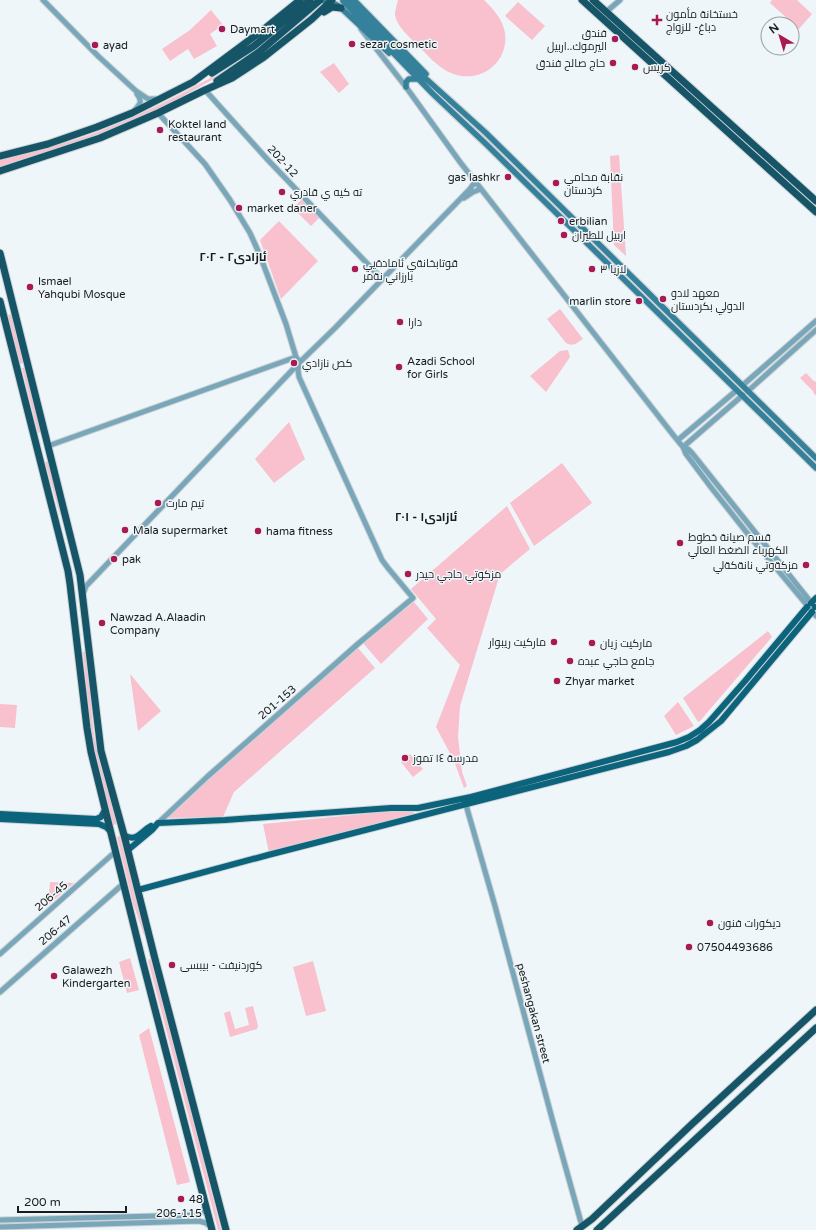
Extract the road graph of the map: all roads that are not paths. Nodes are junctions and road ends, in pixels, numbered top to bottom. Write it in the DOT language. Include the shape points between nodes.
graph roads {
  1 [pos="43,0"];
  2 [pos="300,0"];
  3 [pos="310,0"];
  4 [pos="348,0"];
  5 [pos="354,0"];
  6 [pos="582,0"];
  7 [pos="593,0"];
  8 [pos="620,0"];
  9 [pos="326,1"];
  10 [pos="342,4"];
  11 [pos="606,12"];
  12 [pos="351,17"];
  13 [pos="312,19"];
  14 [pos="257,49"];
  15 [pos="416,79"];
  16 [pos="193,82"];
  17 [pos="406,87"];
  18 [pos="205,90"];
  19 [pos="136,91"];
  20 [pos="440,91"];
  21 [pos="433,94"];
  22 [pos="160,99"];
  23 [pos="132,113"];
  24 [pos="158,113"];
  25 [pos="725,126"];
  26 [pos="736,135"];
  27 [pos="67,136"];
  28 [pos="0,151"];
  29 [pos="0,156"];
  30 [pos="0,172"];
  31 [pos="534,180"];
  32 [pos="476,182"];
  33 [pos="529,186"];
  34 [pos="481,189"];
  35 [pos="816,201"];
  36 [pos="455,204"];
  37 [pos="816,212"];
  38 [pos="0,254"];
  39 [pos="2,263"];
  40 [pos="382,280"];
  41 [pos="0,301"];
  42 [pos="816,321"];
  43 [pos="816,330"];
  44 [pos="296,357"];
  45 [pos="300,362"];
  46 [pos="766,365"];
  47 [pos="771,370"];
  48 [pos="743,385"];
  49 [pos="737,390"];
  50 [pos="748,390"];
  51 [pos="743,395"];
  52 [pos="678,440"];
  53 [pos="48,446"];
  54 [pos="683,447"];
  55 [pos="816,458"];
  56 [pos="816,468"];
  57 [pos="65,514"];
  58 [pos="53,516"];
  59 [pos="70,532"];
  60 [pos="58,535"];
  61 [pos="80,575"];
  62 [pos="92,580"];
  63 [pos="83,595"];
  64 [pos="813,607"];
  65 [pos="745,681"];
  66 [pos="750,686"];
  67 [pos="665,746"];
  68 [pos="667,753"];
  69 [pos="578,772"];
  70 [pos="466,805"];
  71 [pos="418,808"];
  72 [pos="105,810"];
  73 [pos="0,814"];
  74 [pos="19,817"];
  75 [pos="418,817"];
  76 [pos="0,818"];
  77 [pos="96,822"];
  78 [pos="157,823"];
  79 [pos="110,831"];
  80 [pos="124,835"];
  81 [pos="128,850"];
  82 [pos="115,852"];
  83 [pos="123,884"];
  84 [pos="138,890"];
  85 [pos="136,936"];
  86 [pos="150,938"];
  87 [pos="0,954"];
  88 [pos="155,959"];
  89 [pos="142,961"];
  90 [pos="0,992"];
  91 [pos="816,1010"];
  92 [pos="816,1028"];
  93 [pos="664,1152"];
  94 [pos="673,1161"];
  95 [pos="650,1164"];
  96 [pos="659,1174"];
  97 [pos="206,1205"];
  98 [pos="196,1215"];
  99 [pos="0,1220"];
  100 [pos="197,1221"];
  101 [pos="0,1227"];
  102 [pos="580,1228"];
  103 [pos="212,1229"];
  104 [pos="226,1230"];
  105 [pos="597,1230"];
  1 -- 19 [label="street"];
  2 -- 16 [label="highway"];
  3 -- 14 [label="highway"];
  4 -- 20 [label="main road"];
  5 -- 20 [label="main road"];
  6 -- 25 [label="highway"];
  7 -- 11 [label="highway"];
  8 -- 11 [label="street"];
  9 -- 10 [label="main road"];
  9 -- 13 [label="highway"];
  9 -- 14 [label="highway"];
  10 -- 12 [label="main road"];
  10 -- 13 [label="highway"];
  10 -- 21 [label="main road"];
  11 -- 25 [label="highway"];
  12 -- 15 [label="main road"];
  12 -- 17 [label="street"];
  13 -- 18 [label="highway" via="241,73"];
  14 -- 16 [label="highway"];
  14 -- 18 [label="highway"];
  15 -- 17 [label="main road" via="409,79"];
  15 -- 21 [label="main road"];
  16 -- 22 [label="highway"];
  17 -- 32 [label="street"];
  18 -- 24 [label="highway"];
  18 -- 40 [label="street, 202-12"];
  19 -- 22 [label="street" via="148,99"];
  19 -- 23 [label="street" via="141,102"];
  20 -- 31 [label="main road"];
  21 -- 33 [label="main road"];
  22 -- 23 [label="highway"];
  23 -- 27 [label="highway"];
  24 -- 30 [label="highway" via="100,138"];
  24 -- 44 [label="street" via="205,164 250,233 286,324"];
  25 -- 26 [label="highway"];
  26 -- 35 [label="highway"];
  26 -- 37 [label="highway"];
  27 -- 28 [label="highway"];
  27 -- 29 [label="highway" via="48,144"];
  31 -- 33 [label="main road"];
  31 -- 48 [label="main road"];
  32 -- 34 [label="street"];
  32 -- 36 [label="street"];
  33 -- 49 [label="main road"];
  34 -- 36 [label="street"];
  34 -- 52 [label="street"];
  36 -- 40 [label="street"];
  38 -- 39 [label="highway"];
  39 -- 53 [label="highway"];
  40 -- 45 [label="street"];
  41 -- 58 [label="highway"];
  42 -- 46 [label="street"];
  43 -- 47 [label="street"];
  44 -- 45 [label="street"];
  44 -- 53 [label="street"];
  45 -- 62 [label="street"];
  45 -- 78 [label="street, 201-153" via="298,374 378,552 413,598"];
  46 -- 47 [label="street"];
  46 -- 48 [label="street"];
  47 -- 50 [label="street"];
  48 -- 50 [label="main road"];
  49 -- 51 [label="main road"];
  49 -- 52 [label="street"];
  50 -- 55 [label="main road"];
  51 -- 54 [label="street"];
  51 -- 56 [label="main road"];
  52 -- 54 [label="street"];
  53 -- 57 [label="highway"];
  54 -- 64 [label="street" via="710,486"];
  57 -- 58 [label="highway" via="60,520"];
  57 -- 59 [label="highway"];
  58 -- 60 [label="highway"];
  59 -- 60 [label="highway" via="62,528"];
  59 -- 61 [label="highway"];
  60 -- 72 [label="highway" via="70,584 87,728"];
  61 -- 62 [label="street"];
  61 -- 63 [label="highway"];
  62 -- 63 [label="street" via="86,586"];
  63 -- 80 [label="highway" via="101,751"];
  64 -- 65 [label="main road"];
  64 -- 66 [label="main road"];
  65 -- 66 [label="main road"];
  65 -- 67 [label="main road" via="700,730"];
  66 -- 68 [label="main road" via="712,729 686,746"];
  67 -- 68 [label="main road"];
  67 -- 69 [label="main road"];
  68 -- 69 [label="main road"];
  69 -- 70 [label="main road"];
  69 -- 71 [label="main road"];
  70 -- 75 [label="main road"];
  70 -- 102 [label="street, peshangakan street"];
  71 -- 75 [label="main road"];
  71 -- 78 [label="main road"];
  72 -- 77 [label="main road"];
  72 -- 79 [label="highway"];
  73 -- 74 [label="main road"];
  74 -- 76 [label="main road"];
  74 -- 77 [label="main road"];
  75 -- 84 [label="main road"];
  77 -- 79 [label="main road"];
  78 -- 80 [label="main road, 201-153" via="136,838"];
  78 -- 81 [label="main road, 201-153"];
  79 -- 82 [label="highway"];
  80 -- 81 [label="highway"];
  81 -- 84 [label="highway"];
  82 -- 83 [label="highway"];
  82 -- 87 [label="street, 206-45"];
  83 -- 85 [label="highway"];
  83 -- 90 [label="street, 206-47"];
  84 -- 86 [label="highway"];
  85 -- 86 [label="highway" via="143,946 149,943"];
  85 -- 89 [label="highway"];
  86 -- 88 [label="highway"];
  88 -- 89 [label="highway" via="148,953 143,956"];
  88 -- 104 [label="highway"];
  89 -- 97 [label="highway"];
  91 -- 93 [label="highway"];
  92 -- 94 [label="highway"];
  93 -- 94 [label="highway" via="663,1161"];
  93 -- 95 [label="highway"];
  94 -- 96 [label="highway"];
  95 -- 96 [label="highway" via="660,1165"];
  95 -- 102 [label="highway"];
  96 -- 105 [label="highway"];
  97 -- 98 [label="street, 206-115" via="204,1210"];
  97 -- 103 [label="highway"];
  98 -- 99 [label="street, 206-115"];
  98 -- 100 [label="street"];
  100 -- 101 [label="street, 206-115"];
  100 -- 103 [label="street, 206-115" via="206,1223"];
}
